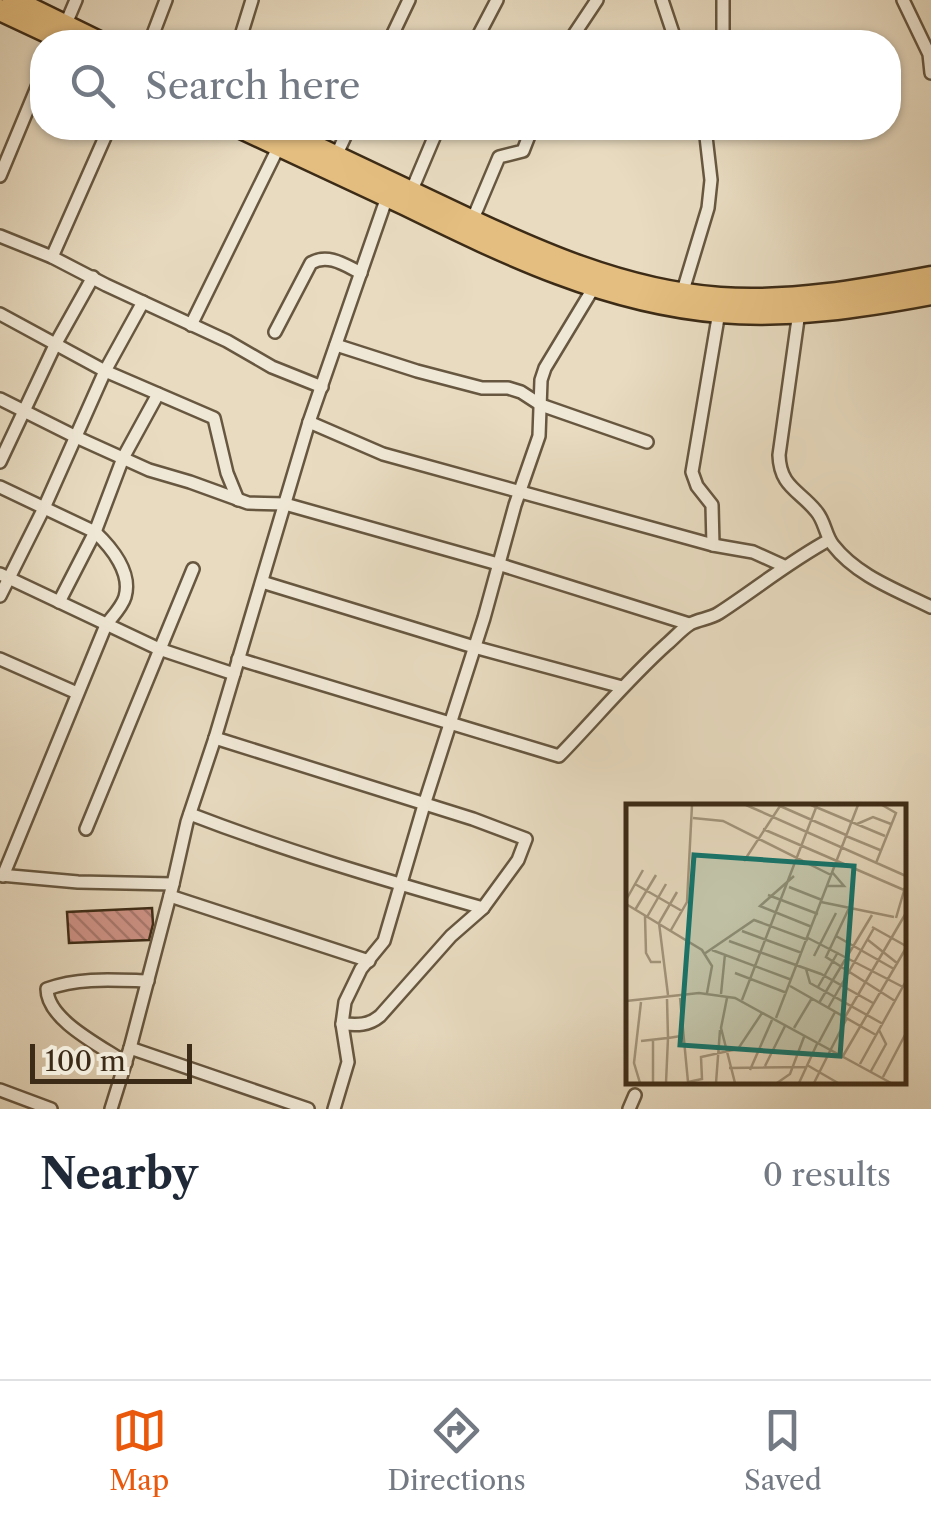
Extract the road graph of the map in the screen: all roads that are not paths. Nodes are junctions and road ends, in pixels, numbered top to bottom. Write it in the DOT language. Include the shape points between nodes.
graph roads {
  1 [pos="12,0"];
  2 [pos="76,0"];
  3 [pos="166,0"];
  4 [pos="252,0"];
  5 [pos="409,0"];
  6 [pos="497,0"];
  7 [pos="597,0"];
  8 [pos="662,0"];
  9 [pos="723,0"];
  10 [pos="903,0"];
  11 [pos="0,10"];
  12 [pos="46,30"];
  13 [pos="53,30"];
  14 [pos="65,30"];
  15 [pos="155,30"];
  16 [pos="243,30"];
  17 [pos="395,30"];
  18 [pos="482,30"];
  19 [pos="576,30"];
  20 [pos="672,30"];
  21 [pos="723,30"];
  22 [pos="930,54"];
  23 [pos="931,72"];
  24 [pos="30,104"];
  25 [pos="103,140"];
  26 [pos="277,140"];
  27 [pos="284,140"];
  28 [pos="287,140"];
  29 [pos="343,140"];
  30 [pos="433,140"];
  31 [pos="527,140"];
  32 [pos="706,140"];
  33 [pos="336,156"];
  34 [pos="0,176"];
  35 [pos="411,192"];
  36 [pos="387,196"];
  37 [pos="472,221"];
  38 [pos="0,236"];
  39 [pos="52,257"];
  40 [pos="361,273"];
  41 [pos="92,277"];
  42 [pos="931,277"];
  43 [pos="594,287"];
  44 [pos="682,294"];
  45 [pos="931,294"];
  46 [pos="144,302"];
  47 [pos="718,312"];
  48 [pos="799,312"];
  49 [pos="0,314"];
  50 [pos="191,324"];
  51 [pos="275,332"];
  52 [pos="56,343"];
  53 [pos="336,346"];
  54 [pos="105,370"];
  55 [pos="322,386"];
  56 [pos="158,394"];
  57 [pos="0,399"];
  58 [pos="541,405"];
  59 [pos="24,411"];
  60 [pos="309,422"];
  61 [pos="76,437"];
  62 [pos="647,442"];
  63 [pos="123,458"];
  64 [pos="0,462"];
  65 [pos="0,486"];
  66 [pos="520,492"];
  67 [pos="238,500"];
  68 [pos="285,504"];
  69 [pos="44,508"];
  70 [pos="95,532"];
  71 [pos="829,540"];
  72 [pos="712,545"];
  73 [pos="498,564"];
  74 [pos="784,566"];
  75 [pos="194,568"];
  76 [pos="5,576"];
  77 [pos="262,582"];
  78 [pos="0,596"];
  79 [pos="59,602"];
  80 [pos="931,608"];
  81 [pos="689,624"];
  82 [pos="106,625"];
  83 [pos="159,648"];
  84 [pos="474,648"];
  85 [pos="0,658"];
  86 [pos="238,659"];
  87 [pos="234,674"];
  88 [pos="622,687"];
  89 [pos="77,693"];
  90 [pos="452,724"];
  91 [pos="215,738"];
  92 [pos="424,804"];
  93 [pos="190,814"];
  94 [pos="86,828"];
  95 [pos="2,876"];
  96 [pos="400,885"];
  97 [pos="172,890"];
  98 [pos="484,908"];
  99 [pos="369,961"];
  100 [pos="148,980"];
  101 [pos="342,1024"];
  102 [pos="130,1048"];
  103 [pos="126,1062"];
  104 [pos="0,1090"];
  105 [pos="636,1094"];
  106 [pos="51,1109"];
  107 [pos="111,1109"];
  108 [pos="308,1109"];
  109 [pos="334,1109"];
  110 [pos="628,1109"];
  1 -- 13 [label="highway"];
  2 -- 14 [label="street"];
  3 -- 15 [label="street"];
  4 -- 16 [label="street"];
  5 -- 17 [label="street"];
  6 -- 18 [label="street"];
  7 -- 19 [label="street"];
  8 -- 20 [label="street"];
  9 -- 21 [label="street"];
  10 -- 22 [label="street"];
  11 -- 12 [label="highway"];
  22 -- 23 [label="street"];
  24 -- 34 [label="street"];
  25 -- 39 [label="street"];
  26 -- 50 [label="street"];
  27 -- 36 [label="highway"];
  28 -- 33 [label="highway"];
  29 -- 33 [label="street"];
  30 -- 35 [label="street"];
  31 -- 37 [label="street" via="523,151 499,157"];
  32 -- 44 [label="street" via="708,208"];
  33 -- 35 [label="highway"];
  35 -- 37 [label="highway"];
  36 -- 40 [label="street"];
  36 -- 43 [label="highway" via="517,259"];
  37 -- 44 [label="highway" via="578,266"];
  38 -- 39 [label="street"];
  39 -- 41 [label="street"];
  40 -- 51 [label="street" via="329,259 311,263"];
  40 -- 53 [label="street"];
  41 -- 46 [label="street"];
  41 -- 52 [label="street"];
  42 -- 44 [label="highway" via="788,298"];
  43 -- 47 [label="highway"];
  43 -- 58 [label="street" via="544,368"];
  45 -- 48 [label="highway"];
  46 -- 50 [label="street"];
  46 -- 54 [label="street"];
  47 -- 48 [label="highway"];
  47 -- 72 [label="street" via="692,472 712,505"];
  48 -- 71 [label="street" via="779,462 789,485 820,516"];
  49 -- 52 [label="street"];
  50 -- 55 [label="street"];
  52 -- 54 [label="street"];
  52 -- 59 [label="street"];
  53 -- 55 [label="street"];
  53 -- 58 [label="street" via="482,388 508,388"];
  54 -- 56 [label="street"];
  54 -- 61 [label="street"];
  55 -- 60 [label="street"];
  56 -- 63 [label="street"];
  56 -- 67 [label="street" via="214,418"];
  57 -- 59 [label="street"];
  58 -- 62 [label="street"];
  58 -- 66 [label="street" via="539,436"];
  59 -- 61 [label="street"];
  59 -- 64 [label="street"];
  60 -- 66 [label="street" via="383,454"];
  60 -- 68 [label="street"];
  61 -- 63 [label="street"];
  61 -- 69 [label="street"];
  63 -- 67 [label="street"];
  63 -- 70 [label="street"];
  65 -- 69 [label="street"];
  66 -- 72 [label="street"];
  66 -- 73 [label="street"];
  67 -- 68 [label="street"];
  68 -- 73 [label="street"];
  68 -- 77 [label="street"];
  69 -- 70 [label="street"];
  69 -- 76 [label="street"];
  70 -- 79 [label="street"];
  70 -- 82 [label="street" via="125,578 124,601"];
  71 -- 74 [label="street"];
  71 -- 80 [label="street" via="856,568"];
  72 -- 74 [label="street"];
  73 -- 81 [label="street"];
  73 -- 84 [label="street"];
  74 -- 81 [label="street" via="716,615"];
  75 -- 83 [label="street"];
  76 -- 78 [label="street"];
  76 -- 79 [label="street"];
  77 -- 84 [label="street"];
  77 -- 86 [label="street"];
  79 -- 82 [label="street"];
  81 -- 88 [label="street"];
  82 -- 83 [label="street"];
  82 -- 89 [label="street"];
  83 -- 87 [label="street"];
  83 -- 94 [label="street"];
  84 -- 88 [label="street"];
  84 -- 90 [label="street"];
  85 -- 89 [label="street"];
  86 -- 87 [label="street"];
  86 -- 90 [label="street"];
  87 -- 91 [label="street"];
  88 -- 90 [label="street" via="559,756"];
  89 -- 95 [label="street"];
  90 -- 92 [label="street"];
  91 -- 92 [label="street"];
  91 -- 93 [label="street"];
  92 -- 96 [label="street"];
  92 -- 98 [label="street" via="526,839"];
  93 -- 96 [label="street"];
  93 -- 97 [label="street"];
  95 -- 97 [label="street"];
  96 -- 98 [label="street"];
  96 -- 99 [label="street" via="384,941"];
  97 -- 99 [label="street"];
  97 -- 100 [label="street"];
  98 -- 101 [label="street" via="373,1022"];
  99 -- 101 [label="street" via="345,1002"];
  100 -- 102 [label="street"];
  100 -- 103 [label="street" via="83,980 46,989 57,1016"];
  101 -- 109 [label="street" via="348,1062"];
  102 -- 103 [label="street"];
  102 -- 108 [label="street"];
  103 -- 107 [label="street"];
  104 -- 106 [label="street"];
  105 -- 110 [label="street"];
}
